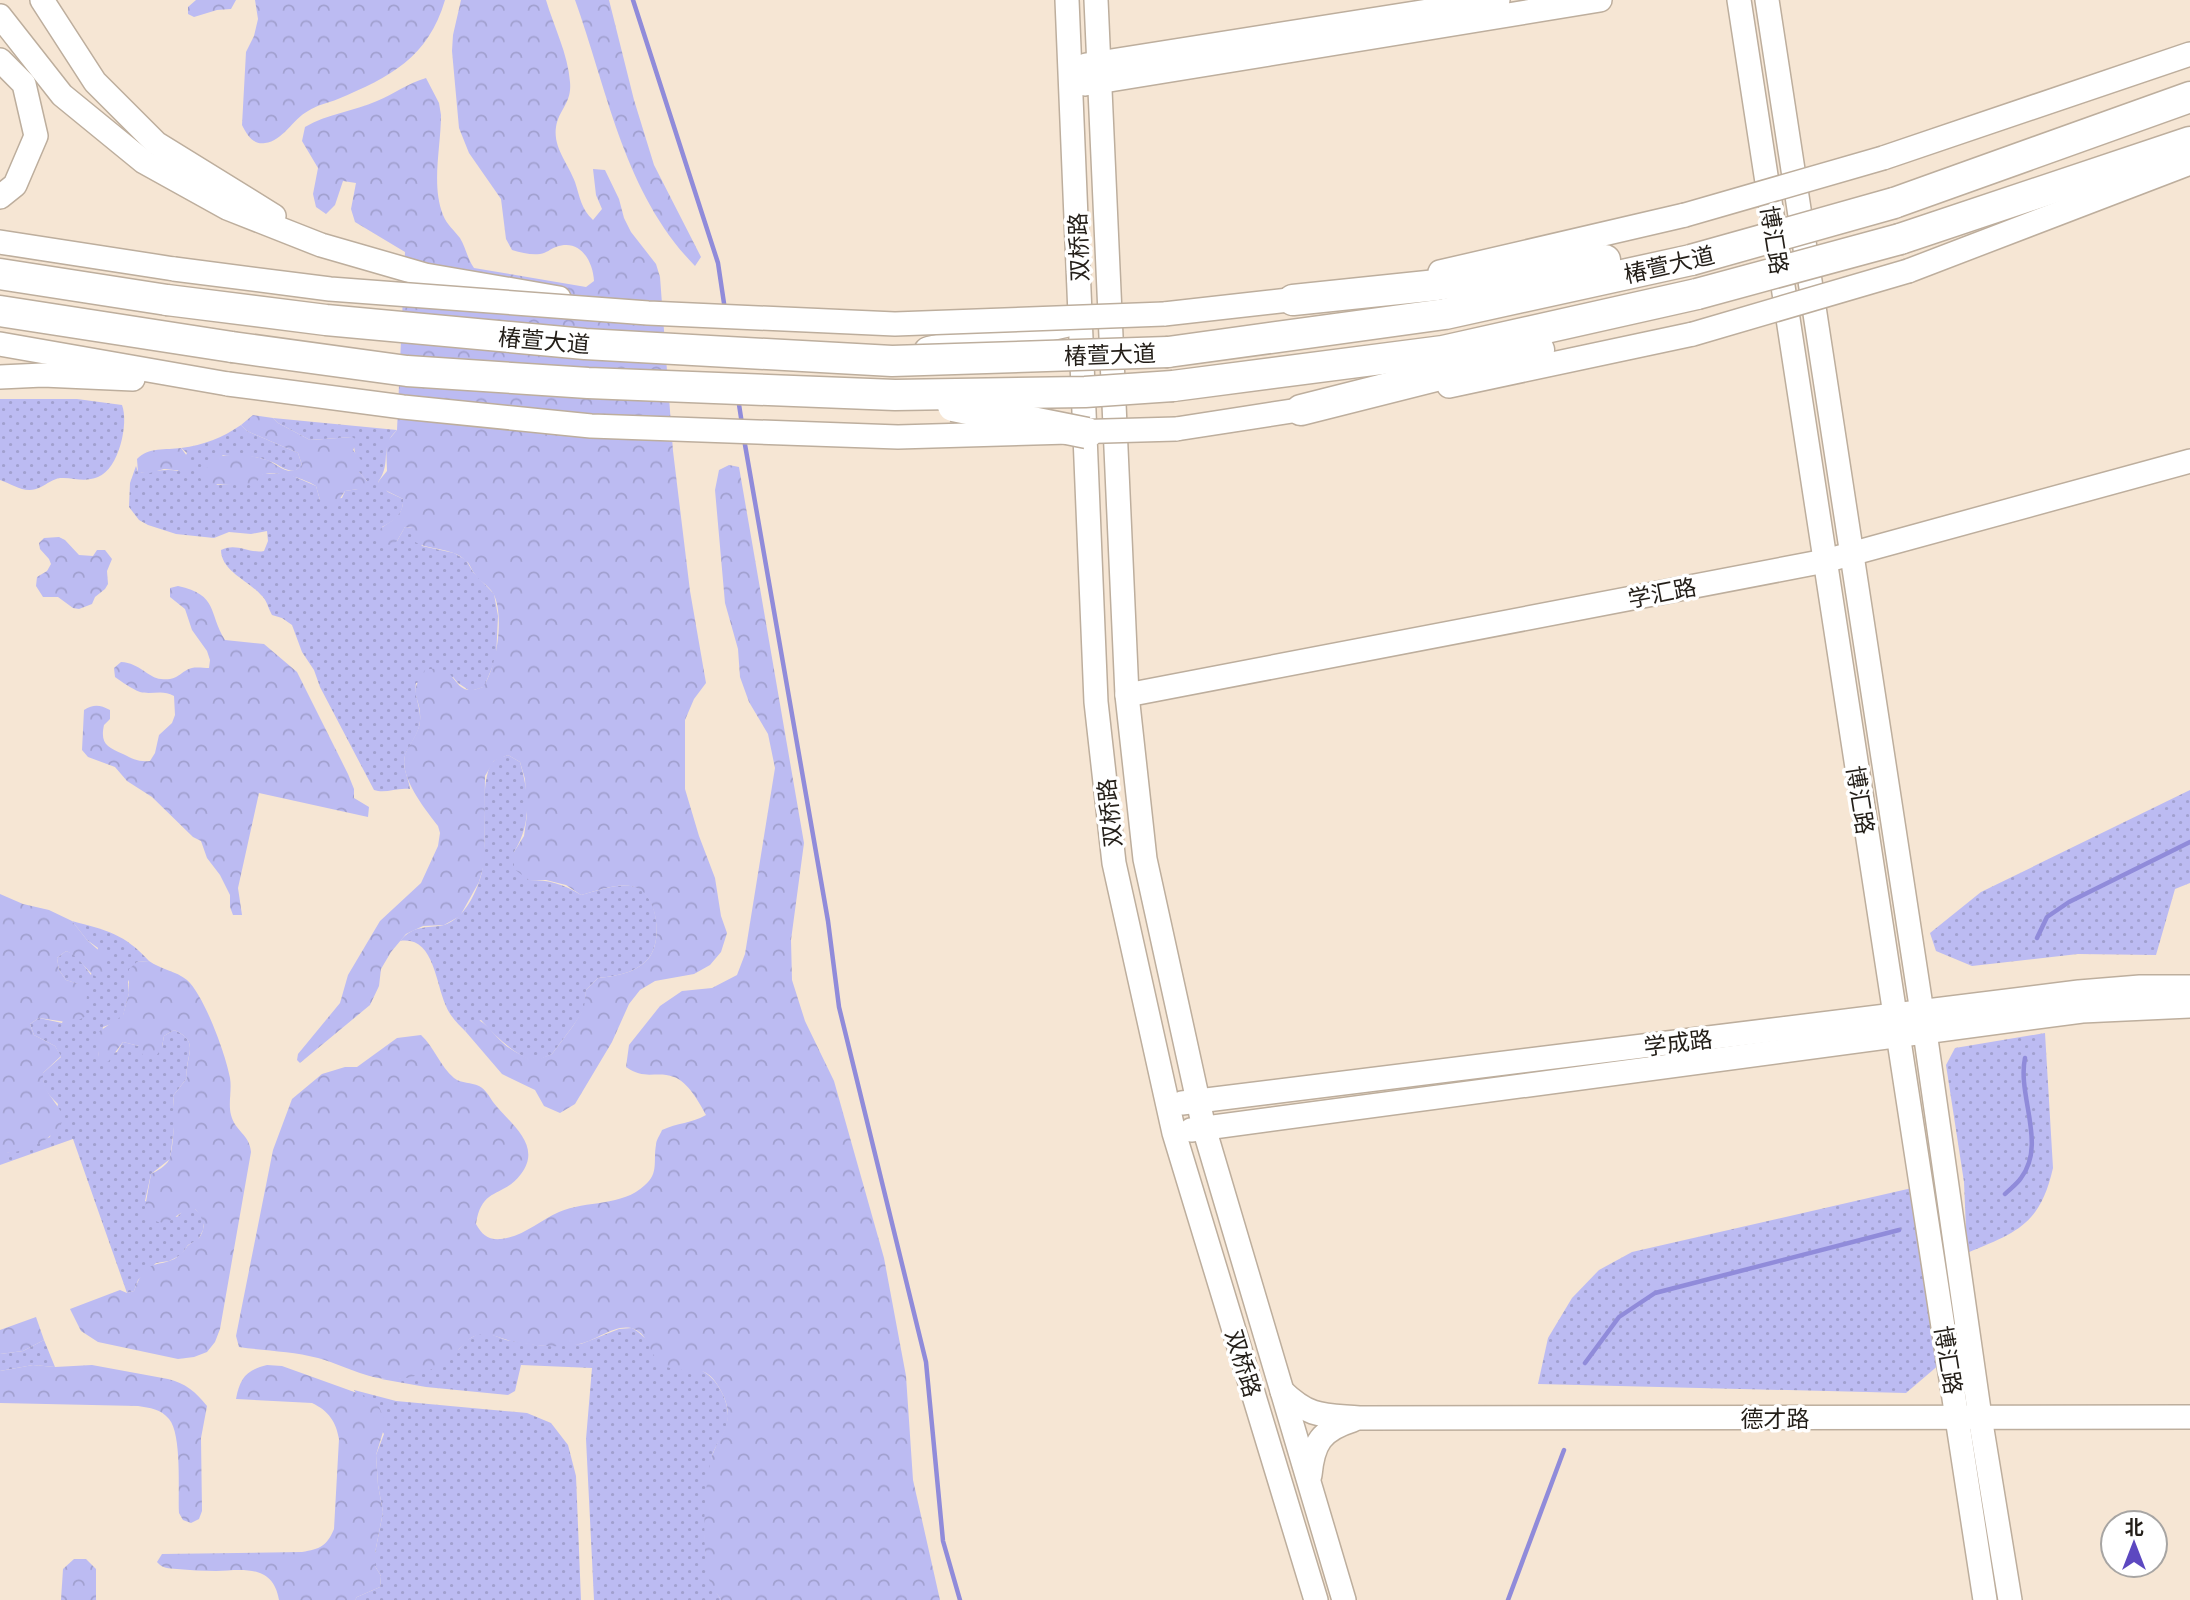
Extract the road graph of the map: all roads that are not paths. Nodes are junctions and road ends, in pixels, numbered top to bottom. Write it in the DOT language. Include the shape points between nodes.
graph roads {
  1 [pos="42,0"];
  2 [pos="1067,0"];
  3 [pos="1096,0"];
  4 [pos="1498,0"];
  5 [pos="1600,0"];
  6 [pos="1739,0"];
  7 [pos="1767,0"];
  8 [pos="0,16"];
  9 [pos="2190,54"];
  10 [pos="0,60"];
  11 [pos="1099,73"];
  12 [pos="1071,77"];
  13 [pos="2190,97"];
  14 [pos="2190,142"];
  15 [pos="150,152"];
  16 [pos="2190,163"];
  17 [pos="0,197"];
  18 [pos="0,242"];
  19 [pos="1691,254"];
  20 [pos="0,274"];
  21 [pos="1293,300"];
  22 [pos="0,311"];
  23 [pos="1696,312"];
  24 [pos="648,313"];
  25 [pos="1079,318"];
  26 [pos="0,344"];
  27 [pos="892,360"];
  28 [pos="0,377"];
  29 [pos="201,379"];
  30 [pos="895,395"];
  31 [pos="1301,410"];
  32 [pos="1087,433"];
  33 [pos="2190,461"];
  34 [pos="1851,555"];
  35 [pos="1825,561"];
  36 [pos="1127,695"];
  37 [pos="2190,987"];
  38 [pos="2190,1006"];
  39 [pos="1923,1021"];
  40 [pos="1895,1025"];
  41 [pos="1197,1101"];
  42 [pos="1167,1105"];
  43 [pos="1204,1128"];
  44 [pos="1174,1133"];
  45 [pos="1282,1391"];
  46 [pos="1969,1417"];
  47 [pos="2190,1417"];
  48 [pos="1359,1418"];
  49 [pos="1309,1482"];
  50 [pos="1316,1600"];
  51 [pos="1344,1600"];
  52 [pos="1985,1600"];
  53 [pos="2010,1600"];
  1 -- 15 [label="main road" via="95,82"];
  2 -- 12 [label="main road, 双桥路"];
  3 -- 11 [label="main road, 双桥路"];
  4 -- 11 [label="main road"];
  5 -- 11 [label="main road"];
  6 -- 35 [label="main road, 博汇路"];
  7 -- 34 [label="main road, 博汇路"];
  8 -- 15 [label="main road" via="62,95"];
  9 -- 21 [label="main road, bridge" via="1883,158 1685,215 1444,271"];
  10 -- 17 [label="main road" via="24,84 36,136 16,185"];
  11 -- 12 [label="main road"];
  11 -- 36 [label="main road, 双桥路"];
  12 -- 42 [label="main road, 双桥路" via="1096,702 1114,863"];
  13 -- 19 [label="highway, 椿萱大道, bridge" via="1894,203 1755,242"];
  14 -- 23 [label="highway, 椿萱大道, bridge" via="1900,239 1765,276"];
  15 -- 24 [label="main road, bridge" via="321,245 425,275"];
  16 -- 23 [label="main road, bridge" via="1908,271"];
  18 -- 24 [label="main road, bridge" via="330,289"];
  19 -- 21 [label="highway"];
  19 -- 27 [label="highway, 椿萱大道, bridge" via="1445,314 1168,352"];
  20 -- 27 [label="highway, 椿萱大道, bridge" via="326,320 585,345"];
  21 -- 25 [label="main road, bridge"];
  22 -- 30 [label="highway, 椿萱大道, bridge" via="407,371"];
  23 -- 30 [label="highway, 椿萱大道, bridge" via="1173,386"];
  23 -- 31 [label="highway"];
  24 -- 25 [label="main road, bridge" via="895,324"];
  25 -- 27 [label="highway, bridge"];
  26 -- 29 [label="main road"];
  28 -- 29 [label="main road"];
  29 -- 32 [label="main road, bridge" via="402,407 591,426 898,437"];
  30 -- 32 [label="highway, bridge"];
  31 -- 32 [label="main road, bridge" via="1176,429"];
  33 -- 34 [label="main road, 学汇路"];
  34 -- 35 [label="main road, 学汇路"];
  34 -- 39 [label="main road, 博汇路"];
  35 -- 36 [label="main road, 学汇路"];
  35 -- 40 [label="main road, 博汇路"];
  36 -- 41 [label="main road, 双桥路" via="1145,859"];
  37 -- 39 [label="main road, 学成路" via="2079,992"];
  38 -- 39 [label="main road, 学成路"];
  39 -- 40 [label="main road, 学成路"];
  39 -- 46 [label="main road, 博汇路"];
  40 -- 41 [label="main road, 学成路"];
  40 -- 43 [label="main road, 学成路"];
  40 -- 46 [label="main road, 博汇路"];
  41 -- 42 [label="main road, 学成路"];
  41 -- 43 [label="main road, 双桥路"];
  42 -- 44 [label="main road, 双桥路"];
  43 -- 44 [label="main road, 学成路"];
  43 -- 45 [label="main road, 双桥路"];
  44 -- 50 [label="main road, 双桥路"];
  45 -- 48 [label="main road, 德才路" via="1308,1412"];
  45 -- 49 [label="main road, 双桥路"];
  46 -- 47 [label="main road, 德才路"];
  46 -- 48 [label="main road, 德才路"];
  46 -- 52 [label="main road, 博汇路"];
  46 -- 53 [label="main road, 博汇路"];
  48 -- 49 [label="main road, 德才路" via="1338,1424 1320,1439"];
  49 -- 51 [label="main road, 双桥路"];
}
